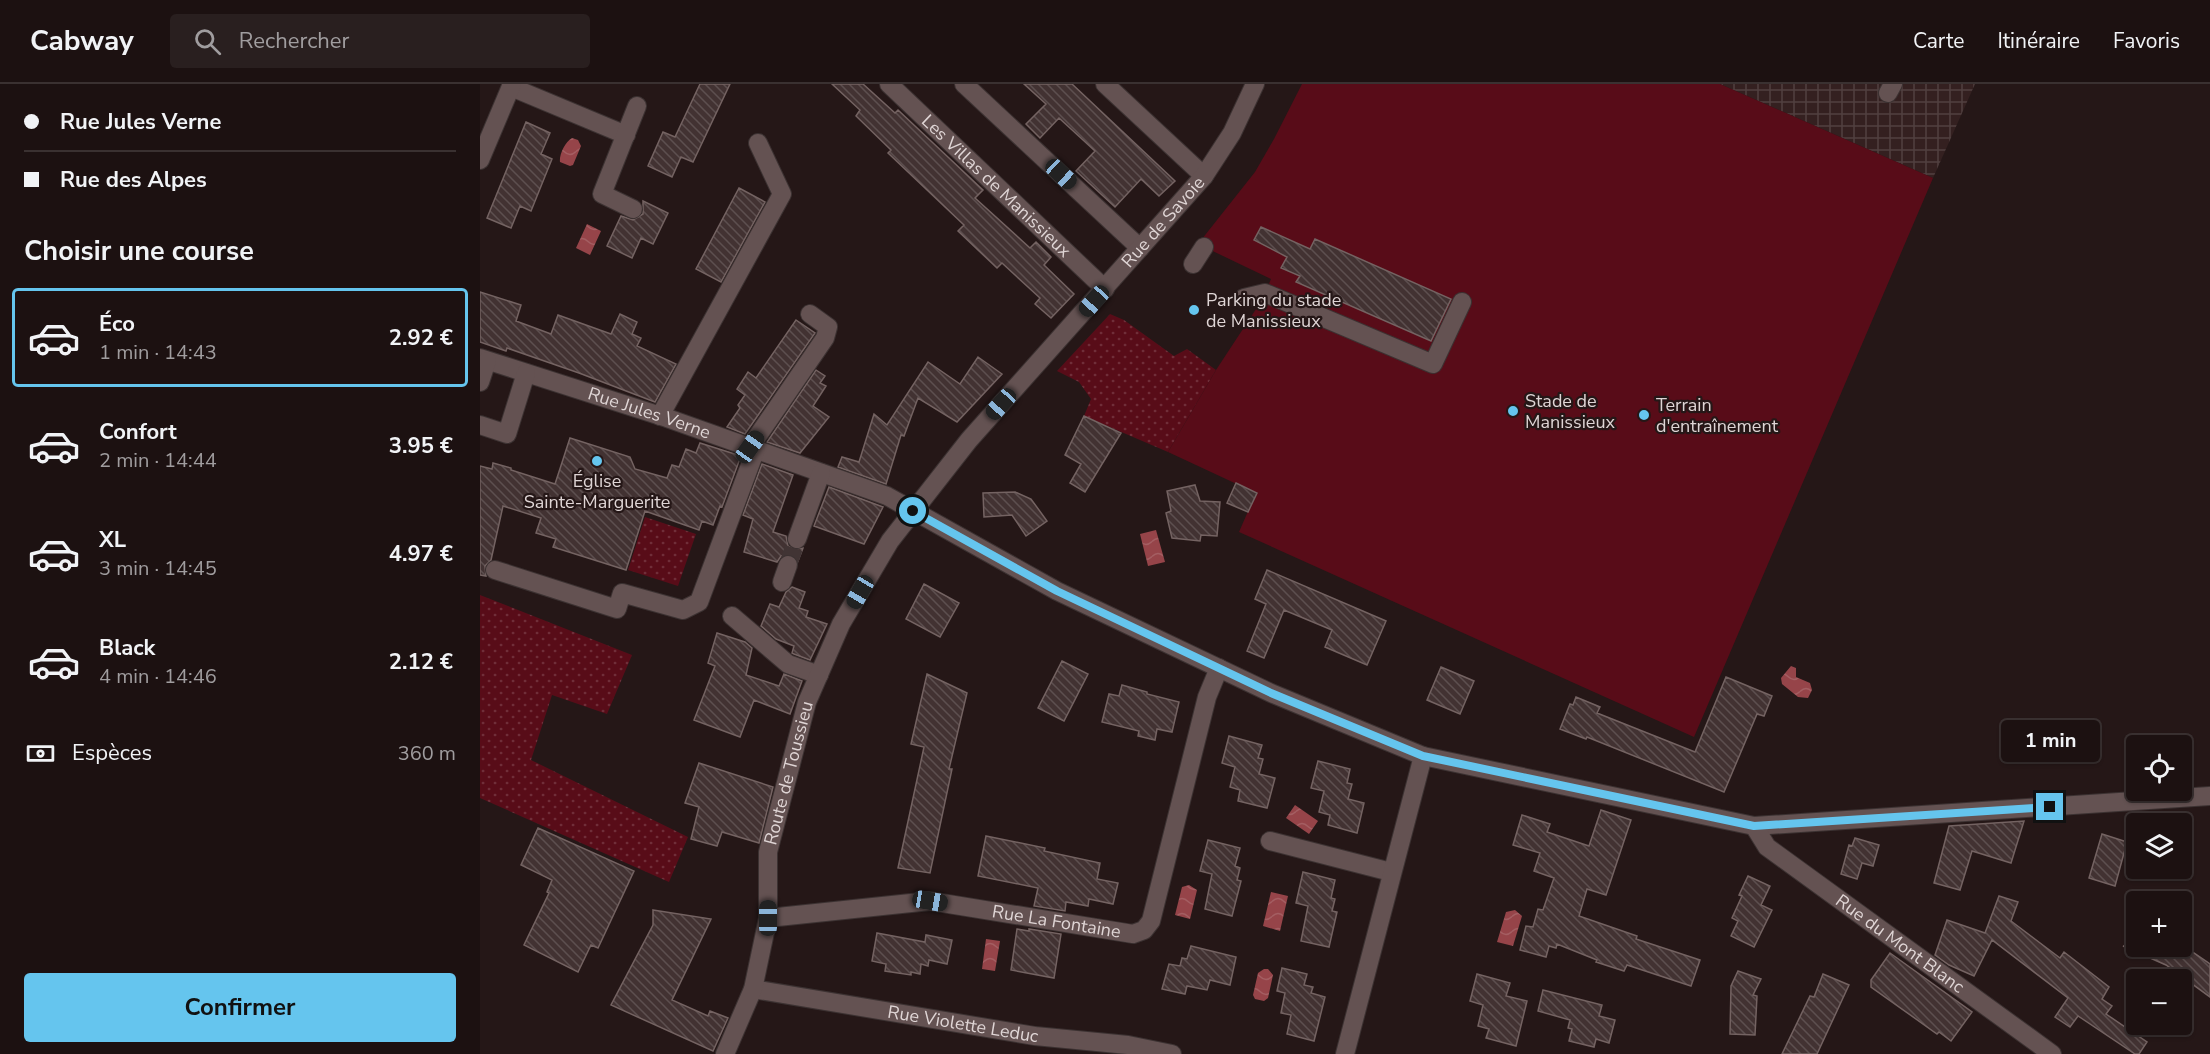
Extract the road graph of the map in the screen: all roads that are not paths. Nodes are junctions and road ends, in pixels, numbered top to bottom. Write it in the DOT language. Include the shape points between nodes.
graph roads {
  1 [pos="889,84"];
  2 [pos="964,84"];
  3 [pos="1105,84"];
  4 [pos="1255,84"];
  5 [pos="511,85"];
  6 [pos="637,106"];
  7 [pos="626,135"];
  8 [pos="758,143"];
  9 [pos="480,160"];
  10 [pos="1204,176"];
  11 [pos="633,209"];
  12 [pos="1204,247"];
  13 [pos="1140,248"];
  14 [pos="1193,264"];
  15 [pos="1105,289"];
  16 [pos="1244,298"];
  17 [pos="1462,302"];
  18 [pos="810,314"];
  19 [pos="483,359"];
  20 [pos="526,373"];
  21 [pos="480,382"];
  22 [pos="660,416"];
  23 [pos="480,425"];
  24 [pos="753,448"];
  25 [pos="821,473"];
  26 [pos="913,511"];
  27 [pos="797,539"];
  28 [pos="495,570"];
  29 [pos="732,616"];
  30 [pos="1219,668"];
  31 [pos="819,675"];
  32 [pos="1423,756"];
  33 [pos="2210,796"];
  34 [pos="1754,826"];
  35 [pos="1270,841"];
  36 [pos="1391,872"];
  37 [pos="768,918"];
  38 [pos="753,989"];
  39 [pos="725,1054"];
  40 [pos="1172,1054"];
  41 [pos="1345,1054"];
  42 [pos="2052,1054"];
  1 -- 15 [label="street, Les Villas de Manissieux"];
  2 -- 13 [label="street"];
  3 -- 10 [label="street"];
  4 -- 10 [label="street, Rue de Savoie" via="1232,133"];
  5 -- 7 [label="street"];
  5 -- 9 [label="street"];
  6 -- 7 [label="street"];
  7 -- 11 [label="street" via="602,194"];
  8 -- 22 [label="street" via="782,194"];
  10 -- 13 [label="street, Rue de Savoie"];
  12 -- 14 [label="street"];
  13 -- 15 [label="street, Rue de Savoie"];
  15 -- 26 [label="street, Rue de Savoie" via="969,441"];
  16 -- 17 [label="street" via="1265,293 1433,364"];
  18 -- 24 [label="street" via="828,327 825,338"];
  19 -- 20 [label="street, Rue Jules Verne"];
  19 -- 21 [label="street"];
  20 -- 22 [label="street, Rue Jules Verne"];
  20 -- 23 [label="street" via="507,434"];
  22 -- 24 [label="street, Rue Jules Verne"];
  24 -- 25 [label="street, Rue Jules Verne"];
  24 -- 28 [label="street" via="699,602 683,610 622,593 616,609"];
  25 -- 26 [label="street, Rue Jules Verne" via="887,496"];
  25 -- 27 [label="street"];
  26 -- 30 [label="street, Rue Jules Verne" via="1057,591"];
  26 -- 31 [label="street, Route de Toussieu" via="890,541 841,624"];
  29 -- 31 [label="street" via="788,664"];
  30 -- 32 [label="street, Rue Jules Verne"];
  30 -- 37 [label="street, Rue La Fontaine" via="1207,697 1151,921 1144,930 1133,934 930,901"];
  31 -- 37 [label="street, Route de Toussieu" via="807,702 768,852"];
  32 -- 34 [label="street, Rue Jules Verne"];
  32 -- 36 [label="street"];
  33 -- 34 [label="street, Rue Jules Verne"];
  34 -- 42 [label="street, Rue du Mont Blanc" via="1767,847"];
  35 -- 36 [label="street"];
  36 -- 41 [label="street"];
  37 -- 38 [label="street, Route de Toussieu"];
  38 -- 39 [label="street, Route de Toussieu"];
  38 -- 40 [label="street, Rue Violette Leduc" via="1035,1036 1128,1045"];
}
